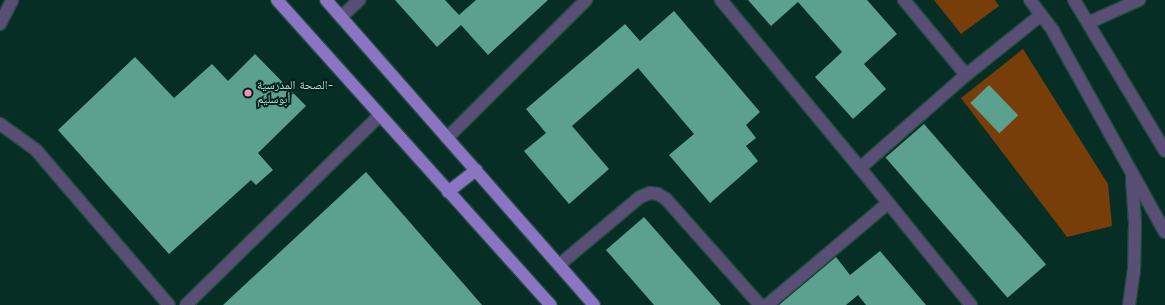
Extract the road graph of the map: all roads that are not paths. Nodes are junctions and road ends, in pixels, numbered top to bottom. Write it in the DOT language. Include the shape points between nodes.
graph roads {
  1 [pos="12,0"];
  2 [pos="277,0"];
  3 [pos="326,0"];
  4 [pos="359,0"];
  5 [pos="586,0"];
  6 [pos="721,0"];
  7 [pos="904,0"];
  8 [pos="1030,0"];
  9 [pos="1074,0"];
  10 [pos="1139,0"];
  11 [pos="1041,15"];
  12 [pos="341,17"];
  13 [pos="1090,22"];
  14 [pos="0,24"];
  15 [pos="966,75"];
  16 [pos="378,116"];
  17 [pos="0,124"];
  18 [pos="447,138"];
  19 [pos="1165,150"];
  20 [pos="860,168"];
  21 [pos="476,170"];
  22 [pos="1131,172"];
  23 [pos="448,192"];
  24 [pos="887,204"];
  25 [pos="1165,232"];
  26 [pos="559,265"];
  27 [pos="169,305"];
  28 [pos="186,305"];
  29 [pos="552,305"];
  30 [pos="594,305"];
  31 [pos="760,305"];
  32 [pos="766,305"];
  33 [pos="971,305"];
  34 [pos="1129,305"];
  1 -- 14 [label="street"];
  2 -- 16 [label="main road"];
  3 -- 12 [label="main road"];
  4 -- 12 [label="street"];
  5 -- 18 [label="street"];
  6 -- 20 [label="street"];
  7 -- 15 [label="street"];
  8 -- 11 [label="street"];
  9 -- 13 [label="street"];
  10 -- 13 [label="street"];
  11 -- 15 [label="street"];
  11 -- 22 [label="street" via="1053,31"];
  12 -- 18 [label="main road"];
  13 -- 19 [label="street"];
  15 -- 20 [label="street"];
  16 -- 23 [label="main road"];
  16 -- 28 [label="street"];
  17 -- 27 [label="street" via="36,150"];
  18 -- 21 [label="main road"];
  20 -- 24 [label="street"];
  21 -- 23 [label="main road"];
  21 -- 26 [label="main road"];
  22 -- 25 [label="street"];
  22 -- 34 [label="street" via="1136,223 1134,271"];
  23 -- 29 [label="main road"];
  24 -- 32 [label="street"];
  24 -- 33 [label="street"];
  26 -- 30 [label="main road"];
  26 -- 31 [label="street" via="640,197 650,193 658,194 666,199"];
}
